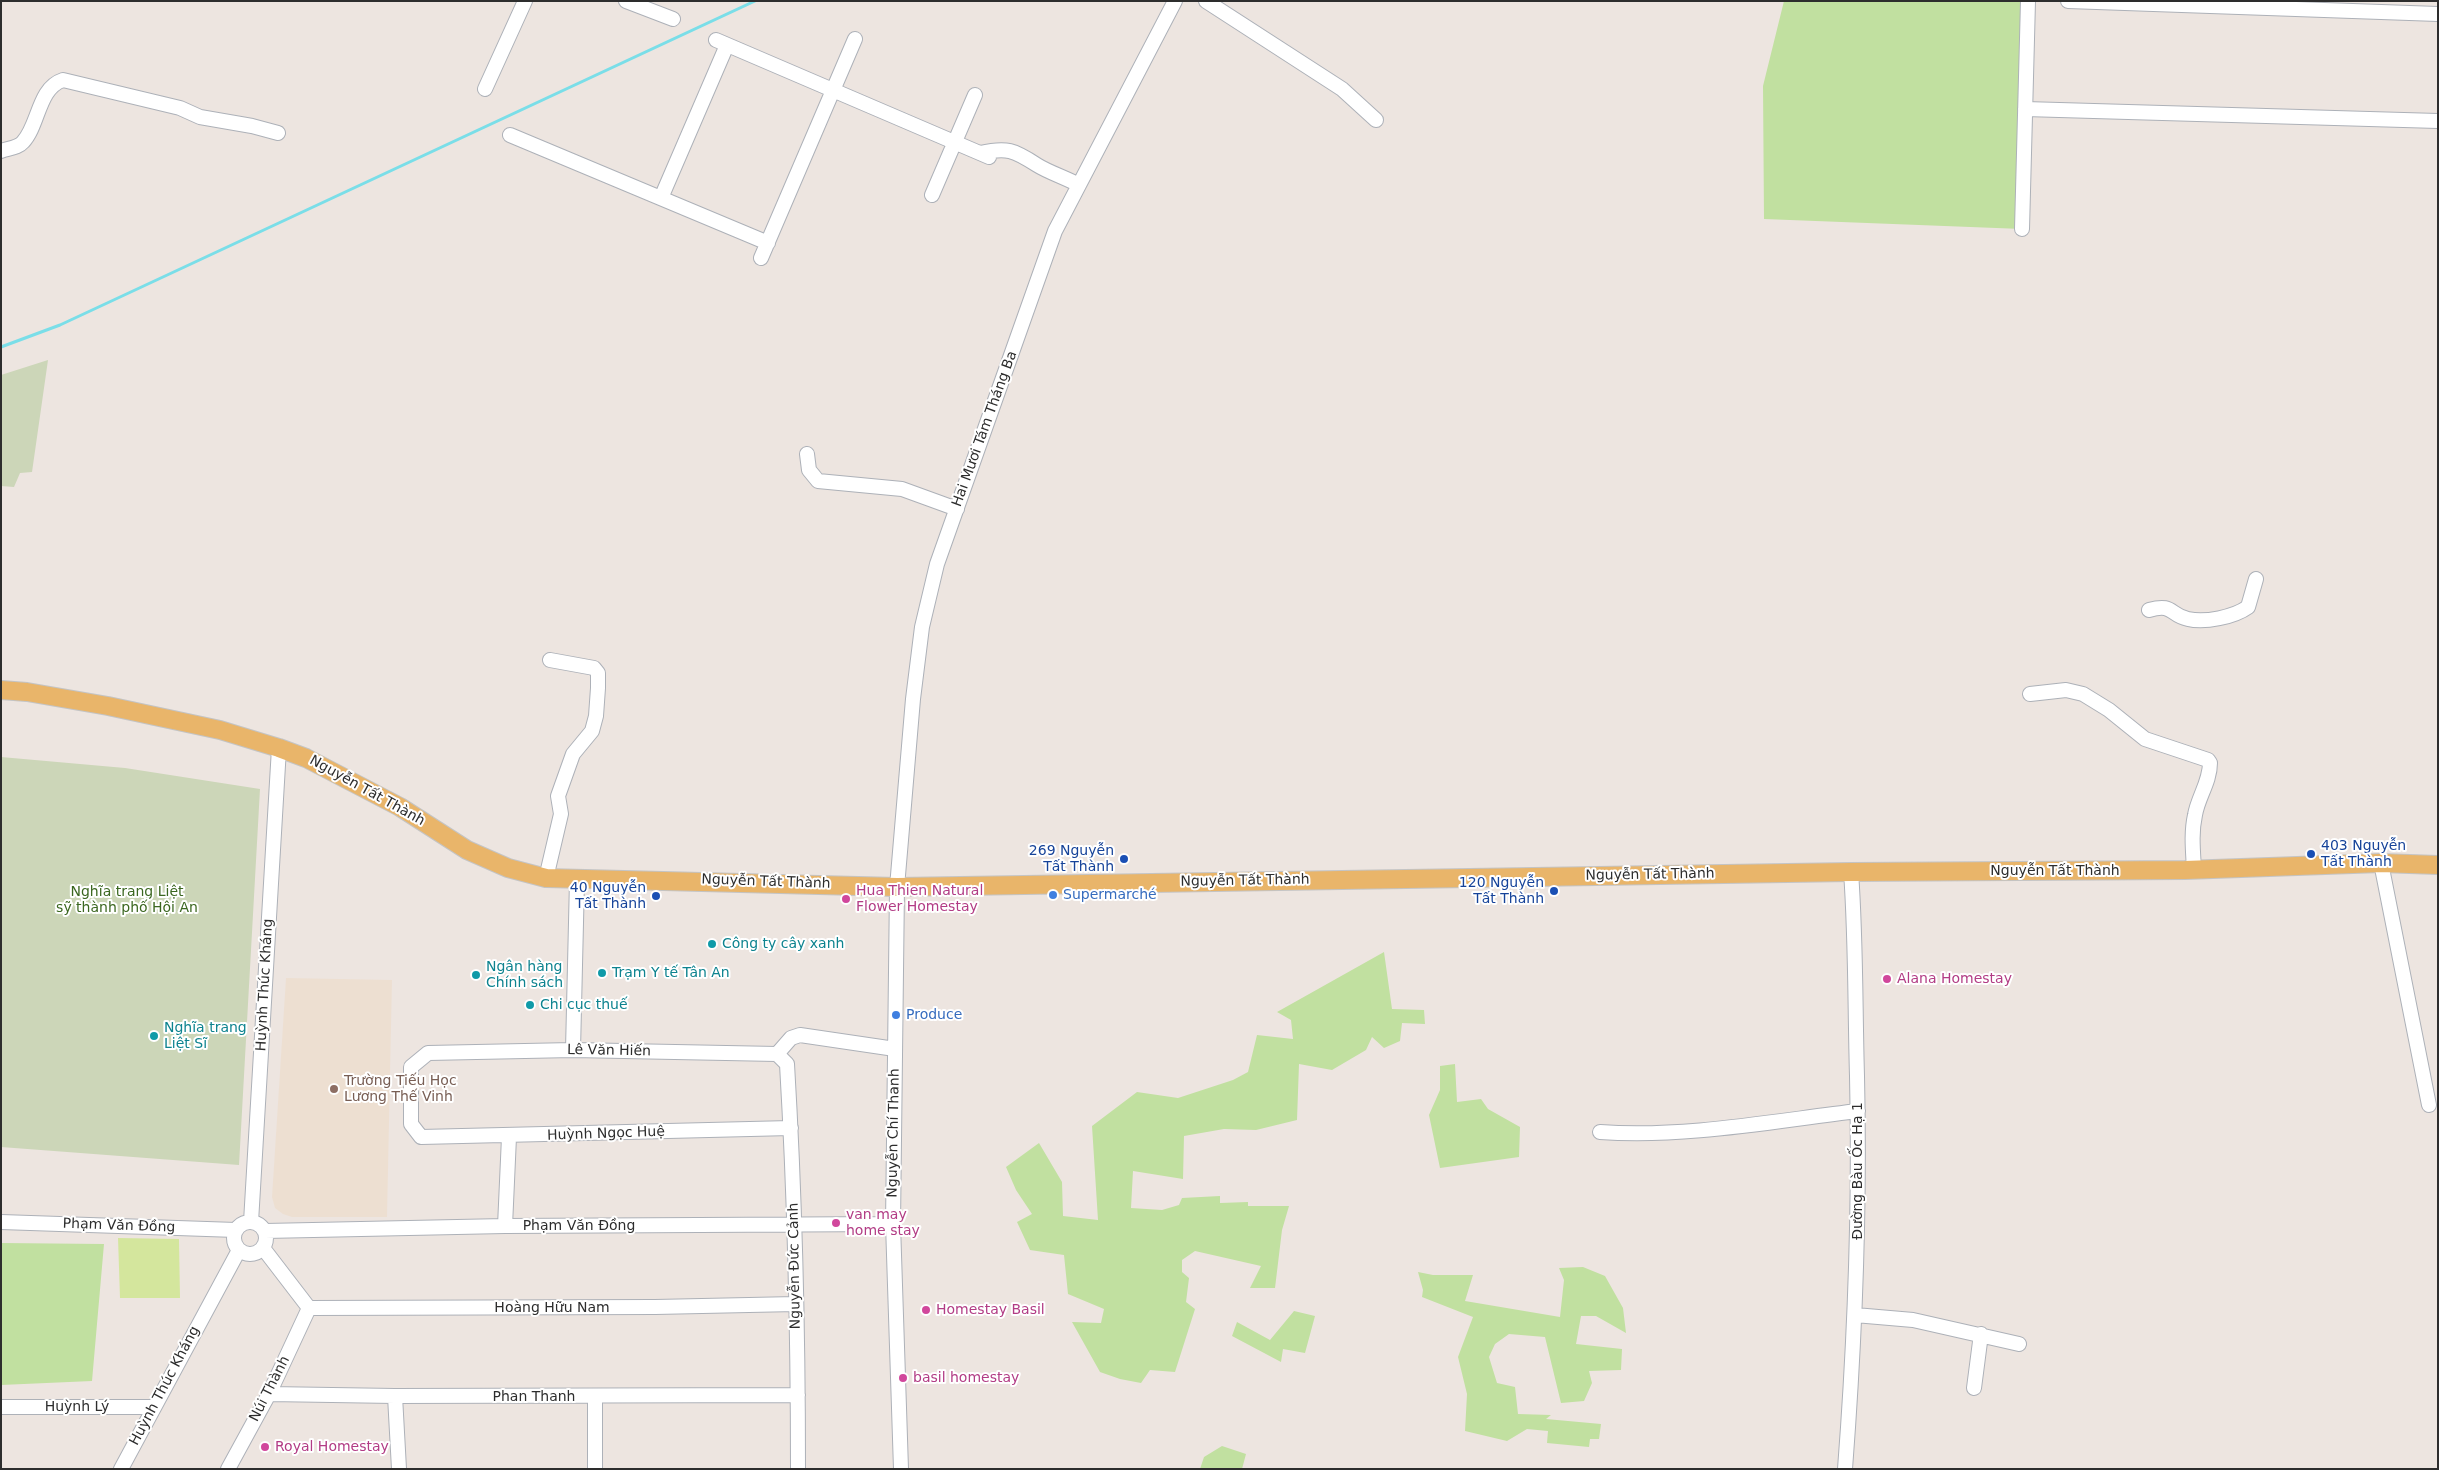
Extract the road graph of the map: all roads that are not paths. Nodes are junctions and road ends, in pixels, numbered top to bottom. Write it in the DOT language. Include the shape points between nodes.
graph roads {
  1 [pos="525,1"];
  2 [pos="626,1"];
  3 [pos="1175,1"];
  4 [pos="1206,1"];
  5 [pos="2028,1"];
  6 [pos="2068,1"];
  7 [pos="2438,14"];
  8 [pos="673,18"];
  9 [pos="855,39"];
  10 [pos="485,88"];
  11 [pos="833,90"];
  12 [pos="975,94"];
  13 [pos="2025,109"];
  14 [pos="1376,120"];
  15 [pos="2438,121"];
  16 [pos="278,133"];
  17 [pos="510,134"];
  18 [pos="954,143"];
  19 [pos="1,151"];
  20 [pos="1079,185"];
  21 [pos="932,195"];
  22 [pos="661,198"];
  23 [pos="2022,229"];
  24 [pos="768,243"];
  25 [pos="761,258"];
  26 [pos="807,454"];
  27 [pos="957,509"];
  28 [pos="2256,579"];
  29 [pos="2149,610"];
  30 [pos="550,660"];
  31 [pos="1,690"];
  32 [pos="2030,694"];
  33 [pos="279,748"];
  34 [pos="2381,863"];
  35 [pos="2438,865"];
  36 [pos="2194,870"];
  37 [pos="1850,872"];
  38 [pos="546,878"];
  39 [pos="577,880"];
  40 [pos="897,886"];
  41 [pos="895,1049"];
  42 [pos="573,1050"];
  43 [pos="777,1054"];
  44 [pos="2429,1105"];
  45 [pos="1858,1111"];
  46 [pos="791,1128"];
  47 [pos="1600,1132"];
  48 [pos="421,1137"];
  49 [pos="509,1137"];
  50 [pos="1,1222"];
  51 [pos="251,1222"];
  52 [pos="795,1224"];
  53 [pos="893,1224"];
  54 [pos="505,1226"];
  55 [pos="236,1230"];
  56 [pos="265,1232"];
  57 [pos="263,1248"];
  58 [pos="239,1250"];
  59 [pos="796,1304"];
  60 [pos="309,1308"];
  61 [pos="1855,1315"];
  62 [pos="1981,1334"];
  63 [pos="2019,1344"];
  64 [pos="1974,1388"];
  65 [pos="269,1394"];
  66 [pos="798,1395"];
  67 [pos="395,1396"];
  68 [pos="595,1397"];
  69 [pos="1,1407"];
  70 [pos="153,1407"];
  71 [pos="120,1469"];
  72 [pos="228,1469"];
  73 [pos="400,1469"];
  74 [pos="595,1469"];
  75 [pos="798,1469"];
  76 [pos="901,1469"];
  77 [pos="1846,1469"];
  1 -- 10 [label="street"];
  2 -- 8 [label="street"];
  3 -- 20 [label="street, Hai Mươi Tám Tháng Ba"];
  4 -- 14 [label="street" via="1342,89"];
  5 -- 13 [label="street"];
  6 -- 7 [label="street"];
  9 -- 11 [label="street"];
  11 -- 18 [label="street"];
  11 -- 22 [label="street" via="722,43"];
  11 -- 24 [label="street"];
  12 -- 18 [label="street"];
  13 -- 15 [label="street"];
  13 -- 23 [label="street"];
  16 -- 19 [label="street" via="200,117 180,108 63,80 54,84 23,142"];
  17 -- 22 [label="street"];
  18 -- 20 [label="street" via="984,156 1003,149 1029,157 1038,165"];
  18 -- 21 [label="street"];
  20 -- 27 [label="street, Hai Mươi Tám Tháng Ba" via="1055,231"];
  22 -- 24 [label="street"];
  24 -- 25 [label="street"];
  26 -- 27 [label="street" via="809,470 818,481 902,489"];
  27 -- 40 [label="street, Hai Mươi Tám Tháng Ba" via="937,564 922,627"];
  28 -- 29 [label="street" via="2248,607 2218,618 2190,619 2165,607"];
  30 -- 38 [label="street" via="594,668 598,673 598,698 592,731 573,754 558,796 562,814"];
  31 -- 33 [label="main road, Nguyễn Tất Thành" via="108,706 220,730"];
  32 -- 36 [label="street" via="2076,691 2100,704 2145,739 2208,760 2208,778 2193,828"];
  33 -- 38 [label="main road, Nguyễn Tất Thành" via="306,758 400,807 467,850 508,868"];
  33 -- 51 [label="street, Huỳnh Thúc Kháng"];
  34 -- 35 [label="main road, Nguyễn Tất Thành"];
  34 -- 36 [label="main road, Nguyễn Tất Thành"];
  34 -- 44 [label="street"];
  36 -- 37 [label="main road, Nguyễn Tất Thành"];
  37 -- 40 [label="main road, Nguyễn Tất Thành"];
  37 -- 45 [label="street, Đường Bàu Ốc Hạ 1" via="1857,1002"];
  38 -- 39 [label="main road, Nguyễn Tất Thành"];
  39 -- 40 [label="main road, Nguyễn Tất Thành"];
  39 -- 42 [label="street"];
  40 -- 41 [label="street, Nguyễn Chí Thanh"];
  41 -- 43 [label="street" via="800,1035 791,1038"];
  41 -- 53 [label="street, Nguyễn Chí Thanh"];
  42 -- 43 [label="street, Lê Văn Hiến"];
  42 -- 48 [label="street, Lê Văn Hiến" via="428,1053 411,1067 411,1124"];
  43 -- 46 [label="street, Nguyễn Đức Cảnh" via="787,1064"];
  45 -- 47 [label="street" via="1672,1133"];
  45 -- 61 [label="street, Đường Bàu Ốc Hạ 1"];
  46 -- 49 [label="street, Huỳnh Ngọc Huệ"];
  46 -- 52 [label="street, Nguyễn Đức Cảnh"];
  48 -- 49 [label="street, Huỳnh Ngọc Huệ"];
  49 -- 54 [label="street"];
  50 -- 55 [label="street, Phạm Văn Đồng"];
  51 -- 55 [label="street" via="240,1225"];
  51 -- 56 [label="street" via="257,1223"];
  52 -- 53 [label="street, Phạm Văn Đồng"];
  52 -- 54 [label="street, Phạm Văn Đồng"];
  52 -- 59 [label="street, Nguyễn Đức Cảnh"];
  53 -- 76 [label="street, Nguyễn Chí Thanh"];
  54 -- 56 [label="street, Phạm Văn Đồng"];
  55 -- 58 [label="street" via="235,1243"];
  56 -- 57 [label="street"];
  57 -- 58 [label="street" via="250,1254"];
  57 -- 60 [label="street"];
  58 -- 70 [label="street, Huỳnh Thúc Kháng"];
  59 -- 60 [label="street, Hoàng Hữu Nam"];
  59 -- 66 [label="street, Nguyễn Đức Cảnh"];
  60 -- 65 [label="street, Núi Thành"];
  61 -- 62 [label="street" via="1913,1320"];
  61 -- 77 [label="street, Đường Bàu Ốc Hạ 1"];
  62 -- 63 [label="street"];
  62 -- 64 [label="street"];
  65 -- 67 [label="street, Phan Thanh"];
  65 -- 72 [label="street, Núi Thành"];
  66 -- 68 [label="street, Phan Thanh"];
  66 -- 75 [label="street, Nguyễn Đức Cảnh"];
  67 -- 68 [label="street, Phan Thanh"];
  67 -- 73 [label="street"];
  68 -- 74 [label="street"];
  69 -- 70 [label="street, Huỳnh Lý"];
  70 -- 71 [label="street, Huỳnh Thúc Kháng"];
}
